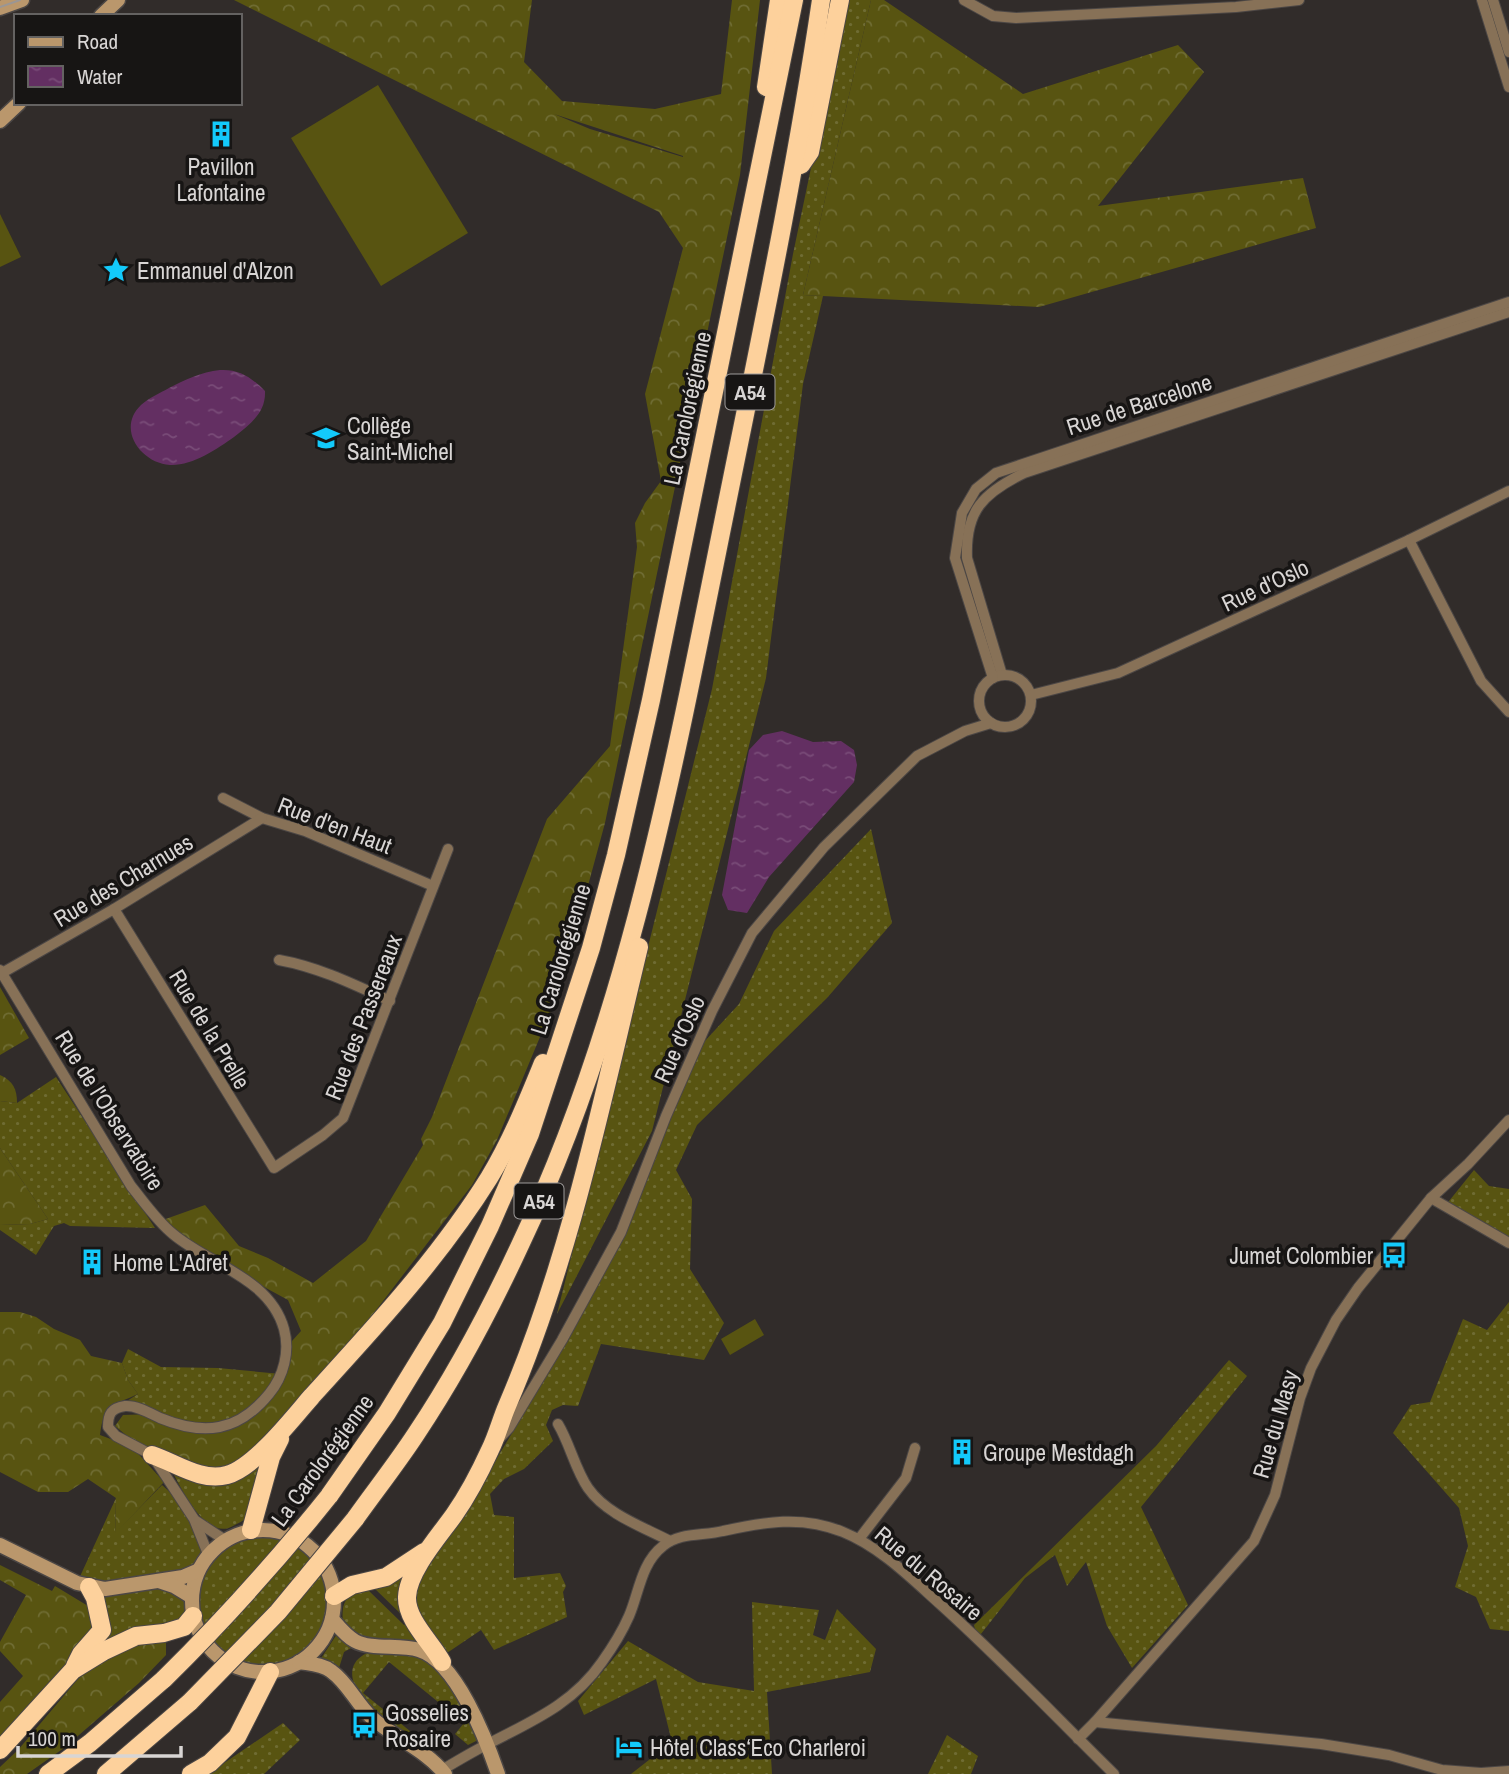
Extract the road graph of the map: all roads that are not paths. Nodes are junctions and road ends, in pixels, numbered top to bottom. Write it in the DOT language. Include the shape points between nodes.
graph roads {
  1 [pos="22,0"];
  2 [pos="118,0"];
  3 [pos="129,0"];
  4 [pos="779,0"];
  5 [pos="794,0"];
  6 [pos="821,0"];
  7 [pos="840,0"];
  8 [pos="964,0"];
  9 [pos="1299,0"];
  10 [pos="1482,0"];
  11 [pos="1493,0"];
  12 [pos="0,8"];
  13 [pos="103,14"];
  14 [pos="115,14"];
  15 [pos="1509,52"];
  16 [pos="1509,87"];
  17 [pos="14,98"];
  18 [pos="17,105"];
  19 [pos="0,111"];
  20 [pos="0,121"];
  21 [pos="769,128"];
  22 [pos="793,177"];
  23 [pos="1509,302"];
  24 [pos="1509,312"];
  25 [pos="1509,491"];
  26 [pos="1409,540"];
  27 [pos="998,676"];
  28 [pos="1031,695"];
  29 [pos="1509,712"];
  30 [pos="991,723"];
  31 [pos="223,798"];
  32 [pos="262,818"];
  33 [pos="448,849"];
  34 [pos="653,852"];
  35 [pos="433,886"];
  36 [pos="114,909"];
  37 [pos="279,960"];
  38 [pos="1,971"];
  39 [pos="390,1001"];
  40 [pos="561,1042"];
  41 [pos="1509,1120"];
  42 [pos="274,1168"];
  43 [pos="1431,1198"];
  44 [pos="1509,1243"];
  45 [pos="290,1421"];
  46 [pos="558,1424"];
  47 [pos="492,1447"];
  48 [pos="915,1448"];
  49 [pos="152,1455"];
  50 [pos="194,1519"];
  51 [pos="251,1530"];
  52 [pos="859,1539"];
  53 [pos="225,1540"];
  54 [pos="670,1541"];
  55 [pos="0,1545"];
  56 [pos="430,1548"];
  57 [pos="208,1554"];
  58 [pos="197,1571"];
  59 [pos="157,1581"];
  60 [pos="89,1587"];
  61 [pos="334,1596"];
  62 [pos="192,1597"];
  63 [pos="193,1616"];
  64 [pos="332,1619"];
  65 [pos="299,1662"];
  66 [pos="442,1662"];
  67 [pos="73,1670"];
  68 [pos="270,1672"];
  69 [pos="1096,1722"];
  70 [pos="1078,1739"];
  71 [pos="488,1744"];
  72 [pos="0,1750"];
  73 [pos="1509,1771"];
  74 [pos="443,1772"];
  75 [pos="48,1774"];
  76 [pos="106,1774"];
  77 [pos="191,1774"];
  78 [pos="498,1774"];
  79 [pos="1114,1774"];
  1 -- 12 [label="main road"];
  2 -- 13 [label="main road"];
  3 -- 14 [label="main road"];
  4 -- 21 [label="highway" via="765,98"];
  5 -- 21 [label="highway, La Carolorégienne / A54"];
  6 -- 22 [label="highway, A54"];
  7 -- 22 [label="highway" via="810,152"];
  8 -- 9 [label="street" via="993,16 1016,18"];
  10 -- 16 [label="street"];
  11 -- 15 [label="street"];
  17 -- 19 [label="main road"];
  18 -- 20 [label="main road"];
  21 -- 40 [label="highway, La Carolorégienne / A54" via="617,855"];
  22 -- 34 [label="highway, A54"];
  23 -- 27 [label="street, Rue de Barcelone" via="996,473 976,489 962,513 955,558"];
  24 -- 27 [label="street, Rue de Barcelone" via="1024,473 985,496 972,517 967,558"];
  25 -- 26 [label="street, Rue d'Oslo"];
  26 -- 28 [label="street, Rue d'Oslo" via="1118,673"];
  26 -- 29 [label="street" via="1480,681"];
  27 -- 28 [label="street" via="1020,680"];
  27 -- 30 [label="street" via="986,684 979,700"];
  28 -- 30 [label="street" via="1029,712 1017,725"];
  30 -- 47 [label="street, Rue d'Oslo" via="917,755 824,847 752,933 666,1116 621,1233 509,1428"];
  31 -- 32 [label="street, Rue d'en Haut"];
  32 -- 35 [label="street, Rue d'en Haut"];
  32 -- 36 [label="street, Rue des Charnues"];
  33 -- 35 [label="street, Rue des Passereaux"];
  34 -- 47 [label="highway" via="654,887 571,1219 525,1364"];
  34 -- 76 [label="highway, A54, bridge" via="599,1043 564,1141 522,1242 471,1341 417,1432 355,1519 278,1612 190,1702"];
  35 -- 39 [label="street, Rue des Passereaux"];
  36 -- 38 [label="street, Rue des Charnues"];
  36 -- 42 [label="street, Rue de la Prelle"];
  37 -- 39 [label="street" via="318,970"];
  38 -- 49 [label="street, Rue de l'Observatoire" via="131,1185 153,1213 173,1234 263,1292 277,1309 285,1331 286,1360 276,1386 241,1420 212,1429 183,1427 128,1406 114,1409 108,1427"];
  39 -- 42 [label="street, Rue des Passereaux" via="343,1118"];
  40 -- 45 [label="highway" via="544,1060 521,1116 467,1212 396,1303"];
  40 -- 75 [label="highway, La Carolorégienne / A54, bridge" via="530,1134 490,1226 442,1323 387,1413 328,1496 250,1590 164,1679"];
  41 -- 43 [label="street, Rue du Masy"];
  43 -- 44 [label="street"];
  43 -- 69 [label="street, Rue du Masy" via="1358,1288 1323,1343 1300,1398 1275,1495 1254,1541"];
  45 -- 49 [label="highway" via="252,1460 227,1475 198,1475"];
  45 -- 51 [label="highway" via="271,1457"];
  46 -- 54 [label="street" via="588,1488 606,1507"];
  47 -- 56 [label="highway" via="455,1514"];
  48 -- 52 [label="street" via="906,1478"];
  49 -- 50 [label="street, Rue de l'Observatoire"];
  50 -- 53 [label="street, Rue de l'Observatoire"];
  50 -- 57 [label="street, Rue de l'Observatoire"];
  51 -- 53 [label="main road"];
  51 -- 61 [label="main road" via="280,1532 307,1545 327,1571"];
  52 -- 54 [label="street, Rue du Rosaire" via="821,1525 769,1521"];
  52 -- 70 [label="street, Rue du Rosaire" via="967,1629"];
  53 -- 57 [label="main road"];
  54 -- 71 [label="street" via="652,1556 628,1619 582,1688 561,1706"];
  55 -- 60 [label="main road"];
  56 -- 61 [label="highway" via="386,1577 352,1585"];
  56 -- 66 [label="highway" via="413,1576 407,1598 414,1620"];
  57 -- 58 [label="main road"];
  58 -- 59 [label="main road"];
  58 -- 62 [label="main road"];
  59 -- 60 [label="main road"];
  59 -- 62 [label="main road"];
  60 -- 67 [label="highway" via="96,1598 102,1630"];
  61 -- 64 [label="main road"];
  62 -- 63 [label="main road"];
  63 -- 67 [label="highway" via="184,1627 136,1636"];
  63 -- 68 [label="main road" via="204,1641 229,1663 249,1671"];
  64 -- 65 [label="main road" via="315,1649"];
  64 -- 66 [label="main road" via="357,1643 422,1650"];
  65 -- 68 [label="main road"];
  65 -- 74 [label="main road" via="334,1672 368,1714"];
  66 -- 71 [label="main road"];
  67 -- 72 [label="highway"];
  68 -- 77 [label="highway" via="237,1737"];
  69 -- 70 [label="street, Rue du Masy"];
  69 -- 73 [label="street" via="1321,1744 1442,1770"];
  70 -- 79 [label="street, Rue du Rosaire"];
  71 -- 74 [label="street"];
  71 -- 78 [label="main road"];
}
